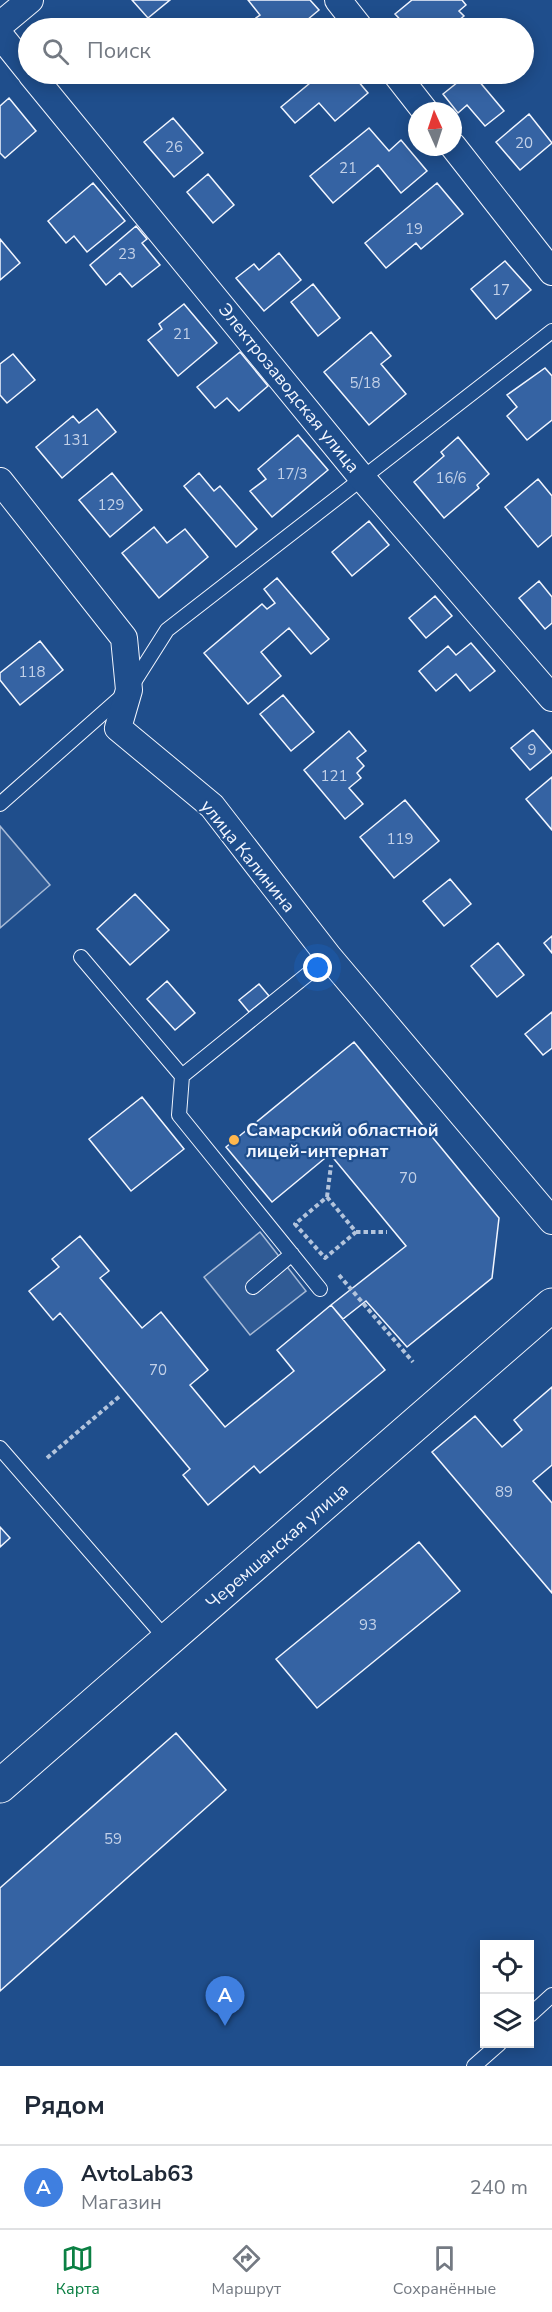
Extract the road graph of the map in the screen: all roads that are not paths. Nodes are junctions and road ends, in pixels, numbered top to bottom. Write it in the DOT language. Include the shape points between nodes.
graph roads {
  1 [pos="30,0"];
  2 [pos="338,0"];
  3 [pos="352,18"];
  4 [pos="0,25"];
  5 [pos="0,35"];
  6 [pos="18,57"];
  7 [pos="40,84"];
  8 [pos="404,84"];
  9 [pos="418,102"];
  10 [pos="461,156"];
  11 [pos="552,272"];
  12 [pos="552,331"];
  13 [pos="363,479"];
  14 [pos="0,481"];
  15 [pos="129,690"];
  16 [pos="552,698"];
  17 [pos="0,804"];
  18 [pos="81,957"];
  19 [pos="329,957"];
  20 [pos="182,1076"];
  21 [pos="552,1221"];
  22 [pos="292,1254"];
  23 [pos="254,1287"];
  24 [pos="320,1289"];
  25 [pos="552,1305"];
  26 [pos="0,1448"];
  27 [pos="168,1641"];
  28 [pos="0,1786"];
  29 [pos="552,1995"];
  30 [pos="534,2011"];
  31 [pos="494,2048"];
  32 [pos="474,2066"];
  1 -- 4 [label="street"];
  2 -- 3 [label="street"];
  5 -- 6 [label="street, Электрозаводская улица"];
  7 -- 13 [label="street, Электрозаводская улица"];
  8 -- 9 [label="street"];
  10 -- 11 [label="street"];
  12 -- 13 [label="lane"];
  13 -- 15 [label="lane" via="166,630"];
  13 -- 16 [label="street, Электрозаводская улица"];
  14 -- 15 [label="street, улица Калинина" via="124,638"];
  15 -- 17 [label="lane"];
  15 -- 19 [label="street, улица Калинина" via="118,728 212,806"];
  18 -- 20 [label="lane"];
  19 -- 20 [label="lane"];
  19 -- 21 [label="street, улица Калинина"];
  20 -- 22 [label="lane" via="179,1115"];
  22 -- 23 [label="lane"];
  22 -- 24 [label="lane"];
  25 -- 27 [label="street, Черемшанская улица"];
  26 -- 27 [label="lane"];
  27 -- 28 [label="street, Черемшанская улица"];
  29 -- 30 [label="lane"];
  31 -- 32 [label="lane"];
}
